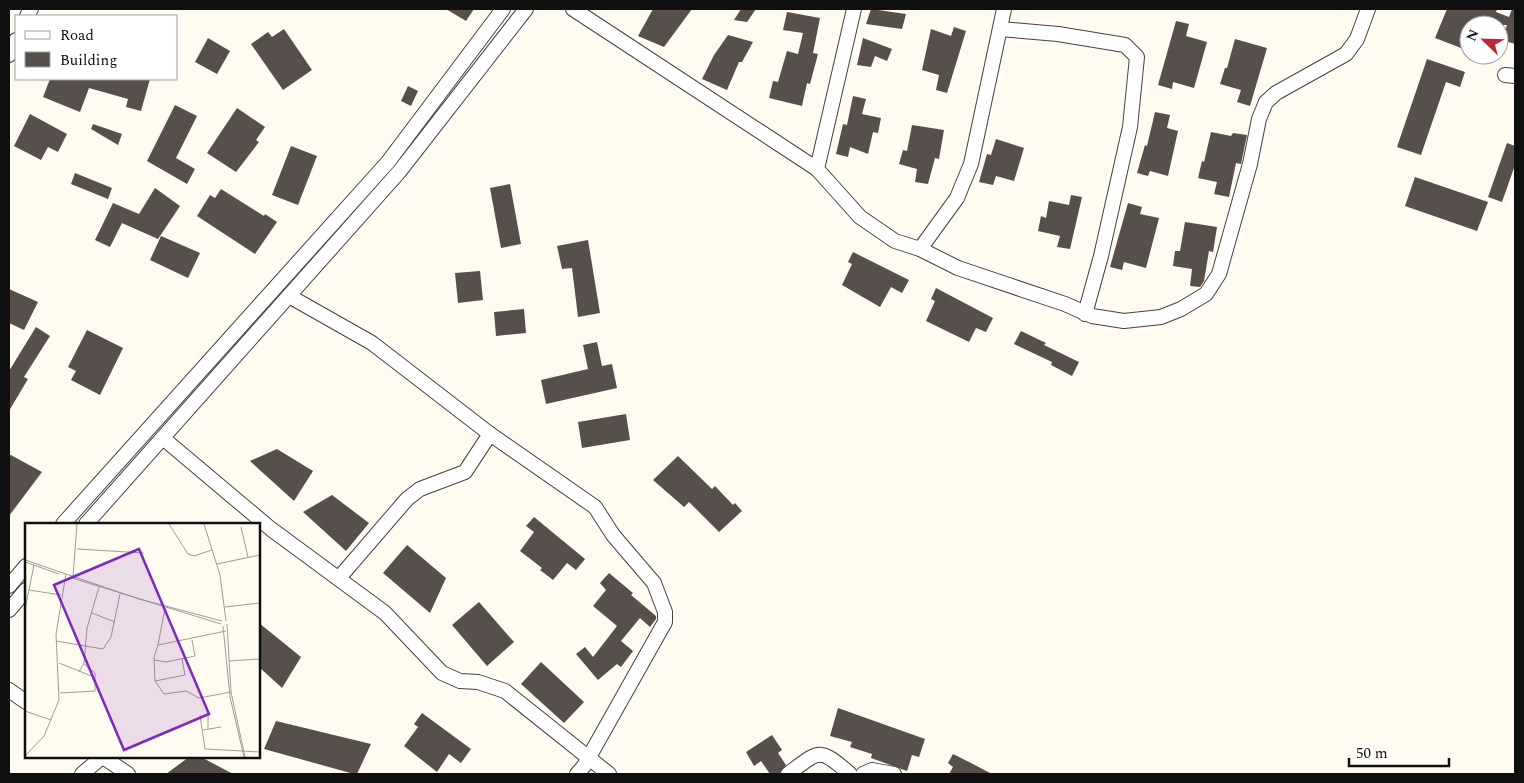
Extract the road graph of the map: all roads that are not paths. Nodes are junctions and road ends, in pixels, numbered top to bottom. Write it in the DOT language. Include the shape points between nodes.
graph roads {
  1 [pos="503,9"];
  2 [pos="526,9"];
  3 [pos="573,9"];
  4 [pos="854,9"];
  5 [pos="1004,9"];
  6 [pos="1368,9"];
  7 [pos="1000,29"];
  8 [pos="15,42"];
  9 [pos="9,55"];
  10 [pos="388,162"];
  11 [pos="817,169"];
  12 [pos="399,172"];
  13 [pos="920,249"];
  14 [pos="289,296"];
  15 [pos="1085,314"];
  16 [pos="490,434"];
  17 [pos="164,439"];
  18 [pos="64,523"];
  19 [pos="87,523"];
  20 [pos="25,567"];
  21 [pos="339,578"];
  22 [pos="9,586"];
  23 [pos="25,591"];
  24 [pos="9,610"];
  25 [pos="9,690"];
  26 [pos="25,701"];
  27 [pos="101,758"];
  28 [pos="104,758"];
  29 [pos="588,758"];
  30 [pos="82,774"];
  31 [pos="128,774"];
  32 [pos="577,774"];
  33 [pos="609,774"];
  34 [pos="788,774"];
  35 [pos="850,774"];
  36 [pos="863,774"];
  37 [pos="894,774"];
  1 -- 10 [label="street"];
  2 -- 12 [label="street"];
  3 -- 11 [label="street"];
  4 -- 11 [label="street"];
  5 -- 7 [label="street"];
  6 -- 15 [label="street" via="1357,39 1346,54 1276,93 1262,109 1219,274 1206,294 1174,312 1143,321"];
  7 -- 13 [label="street" via="971,164 957,198"];
  7 -- 15 [label="street" via="1125,45 1137,57 1130,127"];
  8 -- 9 [label="street"];
  10 -- 12 [label="street"];
  10 -- 18 [label="street"];
  11 -- 13 [label="street" via="871,226"];
  12 -- 14 [label="street"];
  13 -- 15 [label="street" via="947,263"];
  14 -- 16 [label="street" via="372,343"];
  14 -- 17 [label="street"];
  16 -- 21 [label="street" via="465,472 420,489 407,499"];
  16 -- 29 [label="street" via="595,507 613,535 654,583 665,612 665,622"];
  17 -- 19 [label="street"];
  17 -- 21 [label="street" via="271,529"];
  20 -- 22 [label="street"];
  21 -- 29 [label="street" via="385,613 442,673 460,681 478,682 505,691"];
  23 -- 24 [label="street"];
  25 -- 26 [label="street"];
  27 -- 30 [label="street"];
  28 -- 31 [label="street"];
  29 -- 32 [label="street"];
  29 -- 33 [label="street"];
  34 -- 35 [label="street" via="821,753"];
  36 -- 37 [label="street" via="872,770"];
}
